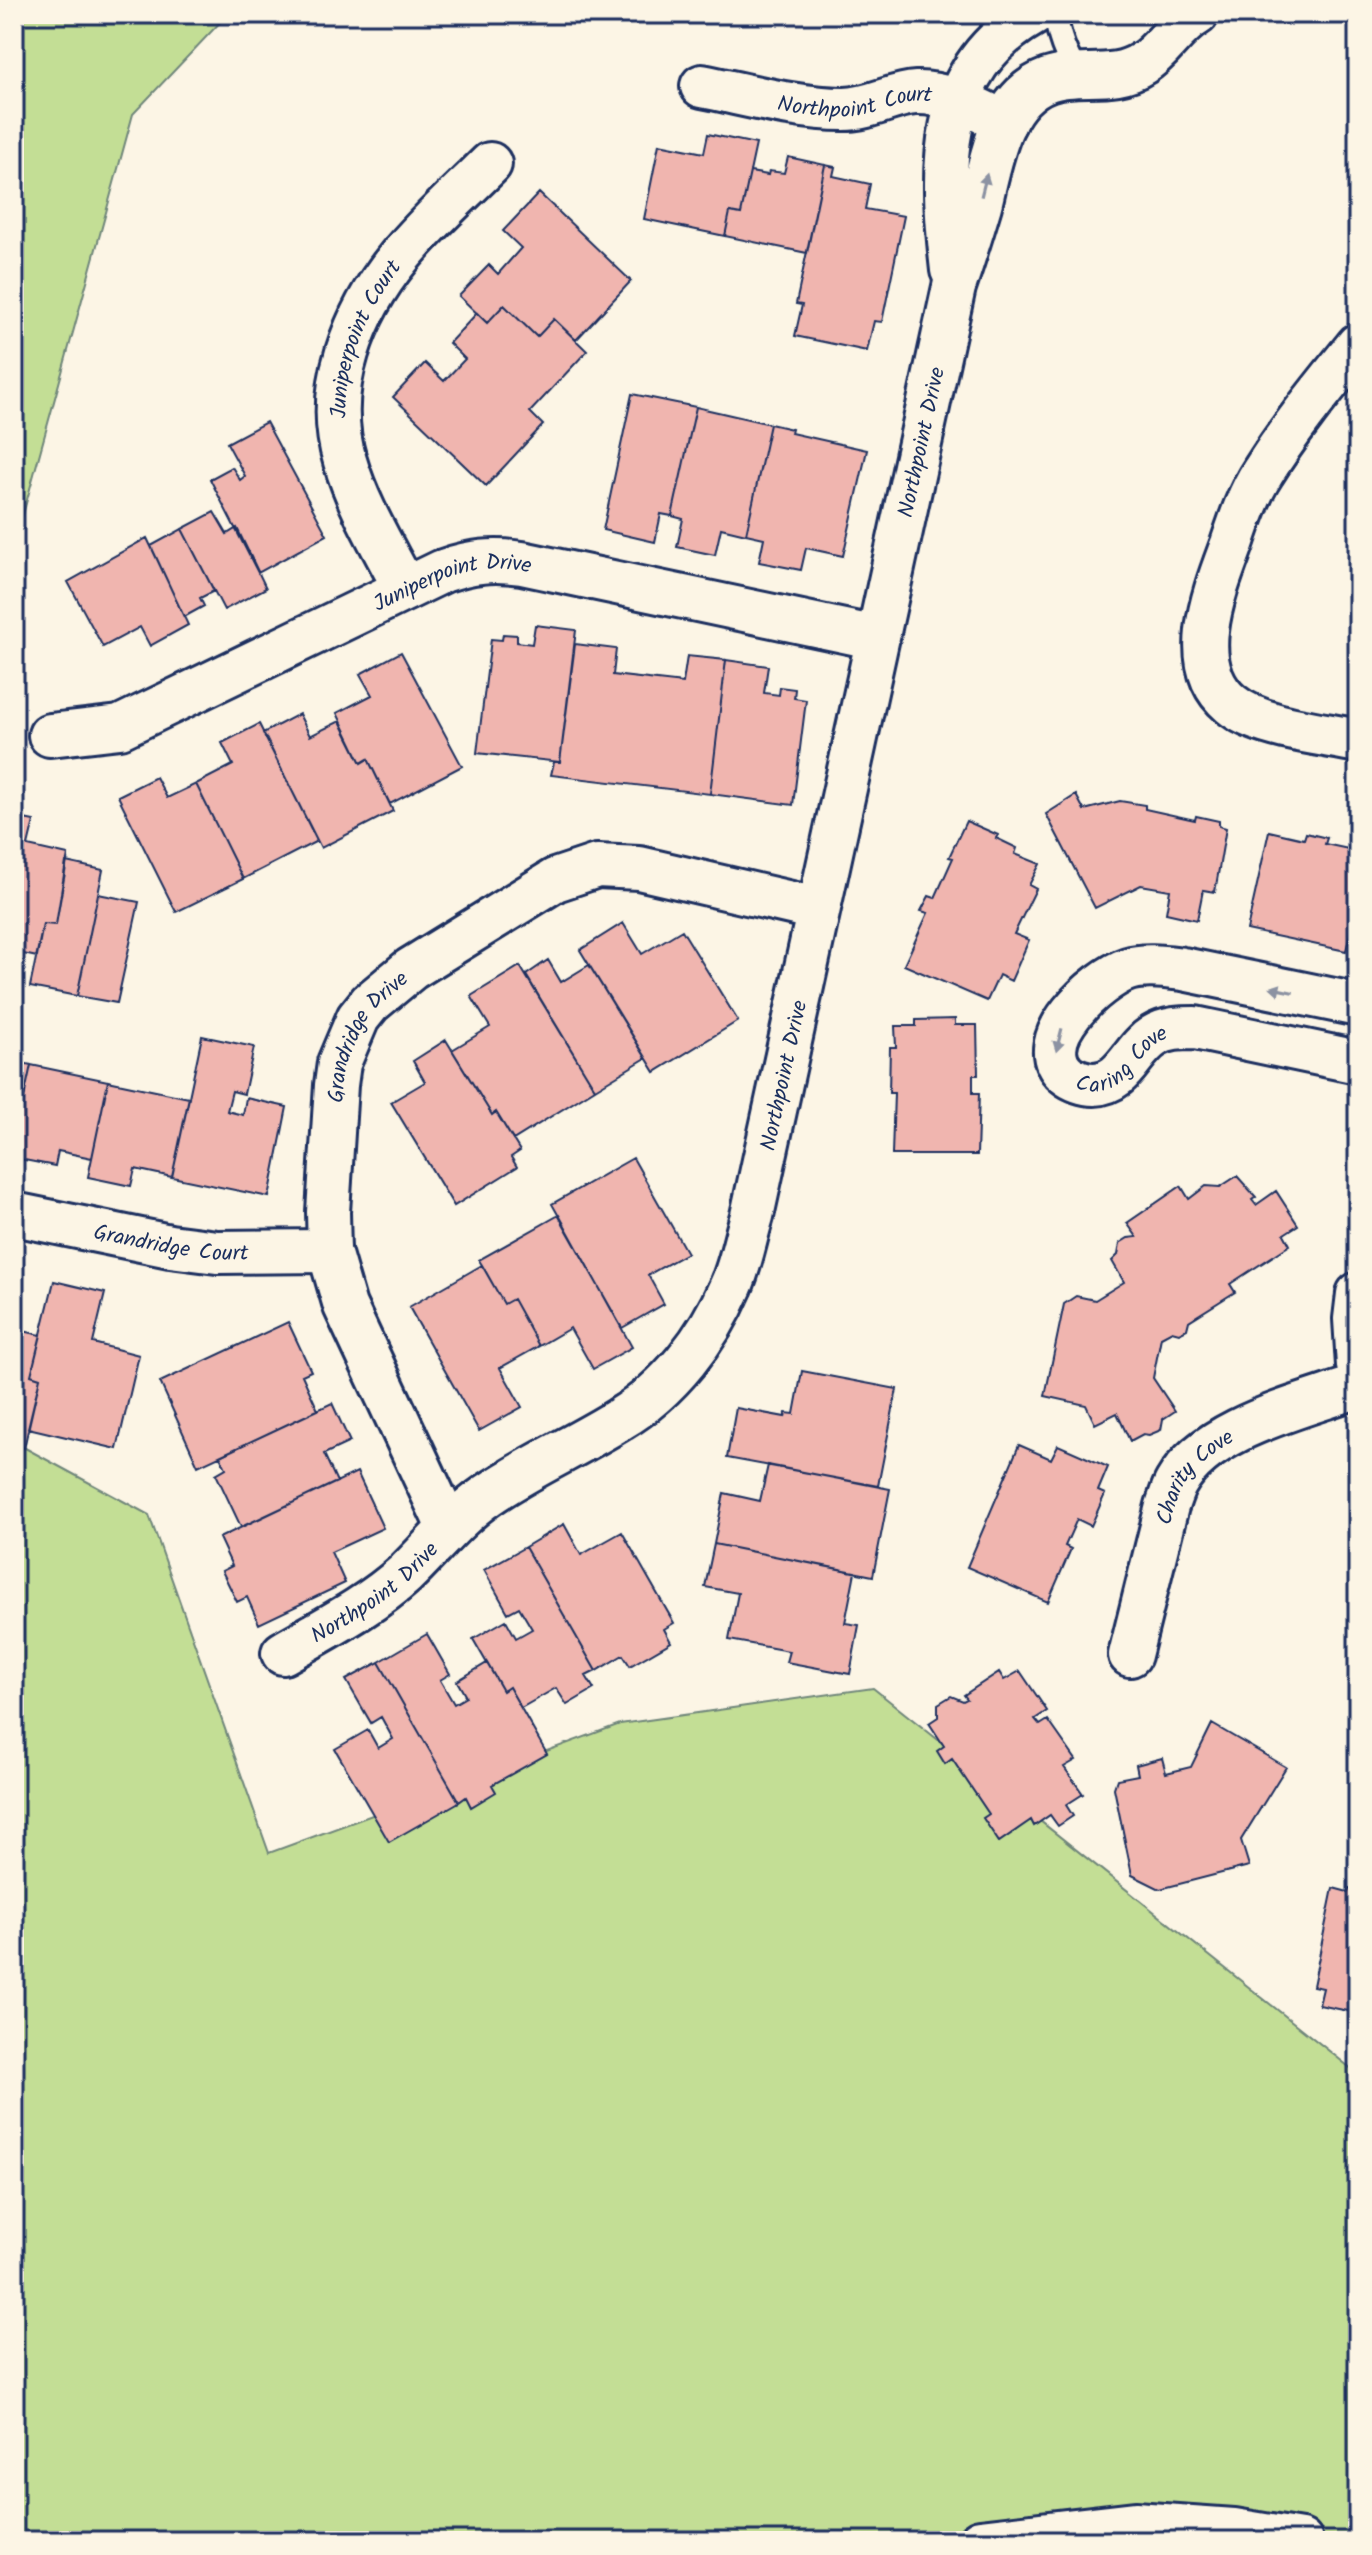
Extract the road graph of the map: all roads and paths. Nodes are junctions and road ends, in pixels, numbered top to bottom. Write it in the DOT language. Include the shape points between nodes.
graph roads {
  1 [pos="1034,14"];
  2 [pos="1056,14"];
  3 [pos="1197,14"];
  4 [pos="1078,74"];
  5 [pos="702,86"];
  6 [pos="958,101"];
  7 [pos="1005,122"];
  8 [pos="490,164"];
  9 [pos="954,287"];
  10 [pos="1358,345"];
  11 [pos="405,589"];
  12 [pos="877,638"];
  13 [pos="50,735"];
  14 [pos="1358,741"];
  15 [pos="817,909"];
  16 [pos="1358,1005"];
  17 [pos="1358,1062"];
  18 [pos="14,1214"];
  19 [pos="329,1251"];
  20 [pos="1358,1294"];
  21 [pos="1358,1366"];
  22 [pos="1358,1386"];
  23 [pos="448,1527"];
  24 [pos="283,1653"];
  25 [pos="1130,1655"];
  26 [pos="980,2541"];
  27 [pos="1301,2541"];
  1 -- 6 [label="street, Northpoint Drive" via="993,43 972,68"];
  2 -- 4 [label="lane" via="1067,58"];
  3 -- 4 [label="street, Northpoint Drive" via="1143,64 1109,76"];
  4 -- 7 [label="street, Northpoint Drive" via="1043,82 1027,92"];
  5 -- 6 [label="street, Northpoint Court" via="843,109 915,93"];
  6 -- 7 [label="street, Northpoint Court"];
  6 -- 9 [label="street, Northpoint Drive" via="945,206"];
  9 -- 7 [label="street, Northpoint Drive, one-way"];
  8 -- 11 [label="street, Juniperpoint Court" via="401,255 373,292 344,364 338,428 344,458"];
  9 -- 12 [label="street, Northpoint Drive"];
  10 -- 14 [label="street" via="1261,474 1217,585 1207,633 1211,677 1231,705 1267,722"];
  11 -- 12 [label="street, Juniperpoint Drive" via="470,562 495,560"];
  11 -- 13 [label="street, Juniperpoint Drive" via="120,727"];
  12 -- 15 [label="street, Northpoint Drive"];
  15 -- 19 [label="street, Grandridge Drive" via="639,868 597,866 555,880 411,969 358,1018 339,1063"];
  15 -- 23 [label="street, Northpoint Drive" via="752,1216 717,1316 677,1371 623,1418 488,1494"];
  16 -- 17 [label="street, Caring Cove, one-way" via="1183,969 1131,968 1088,994 1055,1046 1056,1061 1065,1073 1092,1084 1117,1077 1140,1047 1176,1028"];
  18 -- 19 [label="street, Grandridge Court" via="217,1252"];
  19 -- 23 [label="street, Grandridge Drive" via="345,1306"];
  20 -- 21 [label="street"];
  22 -- 25 [label="street, Charity Cove" via="1245,1427 1194,1460 1167,1506"];
  23 -- 24 [label="street, Northpoint Drive" via="404,1575"];
  26 -- 27 [label="street" via="1135,2523"];
}
